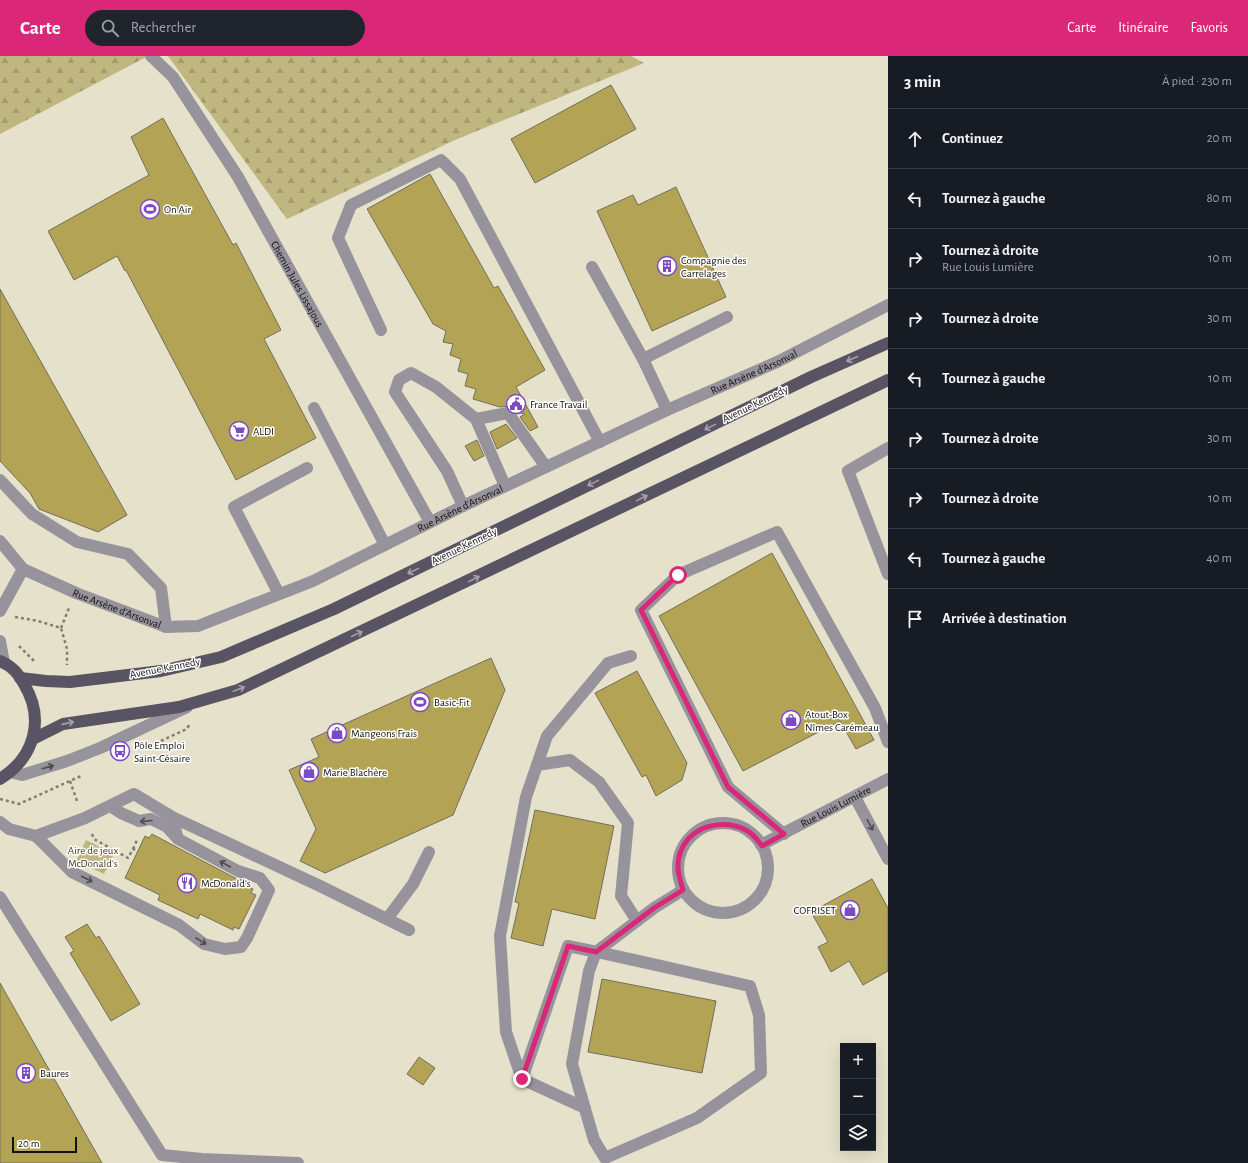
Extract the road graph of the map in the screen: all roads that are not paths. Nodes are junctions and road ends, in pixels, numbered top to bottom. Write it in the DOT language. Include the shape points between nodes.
graph roads {
  1 [pos="151,56"];
  2 [pos="592,267"];
  3 [pos="888,305"];
  4 [pos="727,317"];
  5 [pos="381,330"];
  6 [pos="888,343"];
  7 [pos="643,359"];
  8 [pos="888,380"];
  9 [pos="314,408"];
  10 [pos="667,410"];
  11 [pos="476,419"];
  12 [pos="600,442"];
  13 [pos="888,448"];
  14 [pos="546,467"];
  15 [pos="307,468"];
  16 [pos="0,480"];
  17 [pos="505,486"];
  18 [pos="463,506"];
  19 [pos="430,522"];
  20 [pos="0,541"];
  21 [pos="385,545"];
  22 [pos="23,569"];
  23 [pos="888,574"];
  24 [pos="279,594"];
  25 [pos="4,613"];
  26 [pos="166,627"];
  27 [pos="0,641"];
  28 [pos="631,656"];
  29 [pos="2,662"];
  30 [pos="20,678"];
  31 [pos="202,700"];
  32 [pos="33,739"];
  33 [pos="888,742"];
  34 [pos="537,765"];
  35 [pos="5,775"];
  36 [pos="888,779"];
  37 [pos="855,797"];
  38 [pos="110,806"];
  39 [pos="172,817"];
  40 [pos="0,822"];
  41 [pos="784,834"];
  42 [pos="36,836"];
  43 [pos="178,839"];
  44 [pos="762,846"];
  45 [pos="429,852"];
  46 [pos="887,855"];
  47 [pos="683,890"];
  48 [pos="0,897"];
  49 [pos="387,918"];
  50 [pos="637,921"];
  51 [pos="409,930"];
  52 [pos="596,952"];
  53 [pos="522,1079"];
  54 [pos="585,1108"];
  55 [pos="298,1163"];
  1 -- 19 [label="street, Chemin Jules Lissajous" via="173,77 238,177"];
  2 -- 7 [label="street"];
  3 -- 10 [label="street, Rue Arsène d'Arsonval" via="777,362"];
  4 -- 7 [label="street"];
  5 -- 12 [label="street" via="338,238 351,205 441,160 460,179"];
  6 -- 30 [label="main road, Avenue Kennedy, one-way" via="811,377 334,609 221,657 161,671 70,682"];
  7 -- 10 [label="street"];
  31 -- 8 [label="main road, one-way" via="245,687"];
  9 -- 21 [label="street"];
  10 -- 12 [label="street, Rue Arsène d'Arsonval"];
  11 -- 14 [label="street" via="508,413"];
  11 -- 17 [label="street"];
  11 -- 18 [label="street" via="436,386 411,373 399,380 395,392 447,471"];
  12 -- 14 [label="street, Rue Arsène d'Arsonval"];
  13 -- 23 [label="street" via="848,471"];
  14 -- 17 [label="street, Rue Arsène d'Arsonval"];
  15 -- 24 [label="street" via="234,507"];
  16 -- 26 [label="street" via="32,514 77,542 128,554 161,588"];
  17 -- 18 [label="street, Rue Arsène d'Arsonval"];
  18 -- 19 [label="street, Rue Arsène d'Arsonval"];
  19 -- 21 [label="street, Rue Arsène d'Arsonval"];
  20 -- 22 [label="street, Rue Arsène d'Arsonval"];
  21 -- 24 [label="street, Rue Arsène d'Arsonval" via="313,581"];
  22 -- 25 [label="street"];
  22 -- 26 [label="street, Rue Arsène d'Arsonval" via="76,593"];
  24 -- 26 [label="street, Rue Arsène d'Arsonval" via="198,626"];
  27 -- 29 [label="street"];
  28 -- 34 [label="street" via="608,663 547,736"];
  29 -- 30 [label="main road"];
  30 -- 32 [label="main road" via="31,696 36,718"];
  32 -- 31 [label="main road, one-way" via="70,722 179,707"];
  35 -- 31 [label="street, one-way" via="22,775 67,761"];
  32 -- 35 [label="main road" via="24,758"];
  33 -- 41 [label="street" via="875,708 777,532 678,575 641,610 728,787"];
  34 -- 50 [label="street" via="570,760 599,782 628,823 621,896"];
  34 -- 53 [label="street" via="526,796 500,936 506,1032"];
  36 -- 37 [label="street, Rue Louis Lumière"];
  37 -- 41 [label="street, Rue Louis Lumière"];
  37 -- 46 [label="street, one-way"];
  38 -- 39 [label="street" via="134,794"];
  38 -- 42 [label="street"];
  43 -- 38 [label="street, one-way" via="162,824 151,819 139,822"];
  39 -- 43 [label="street"];
  39 -- 49 [label="street"];
  40 -- 42 [label="street" via="9,829"];
  41 -- 44 [label="street, Rue Louis Lumière"];
  42 -- 43 [label="street, one-way" via="72,872 179,925 204,944 224,949 240,947 247,938 269,890 260,878 238,871"];
  44 -- 47 [label="street" via="750,832 734,825 717,824 700,829 687,841 679,856 678,874"];
  44 -- 47 [label="street" via="767,860 767,876 762,891 752,903 738,911 707,911 693,902"];
  45 -- 49 [label="street" via="413,884"];
  47 -- 50 [label="street"];
  48 -- 55 [label="street" via="162,1155"];
  49 -- 51 [label="street"];
  50 -- 52 [label="street"];
  52 -- 53 [label="street" via="568,946"];
  52 -- 54 [label="street" via="589,971 572,1064"];
  52 -- 54 [label="street" via="750,986 759,1015 761,1073 697,1118 605,1158 594,1140"];
  53 -- 54 [label="street"];
}
